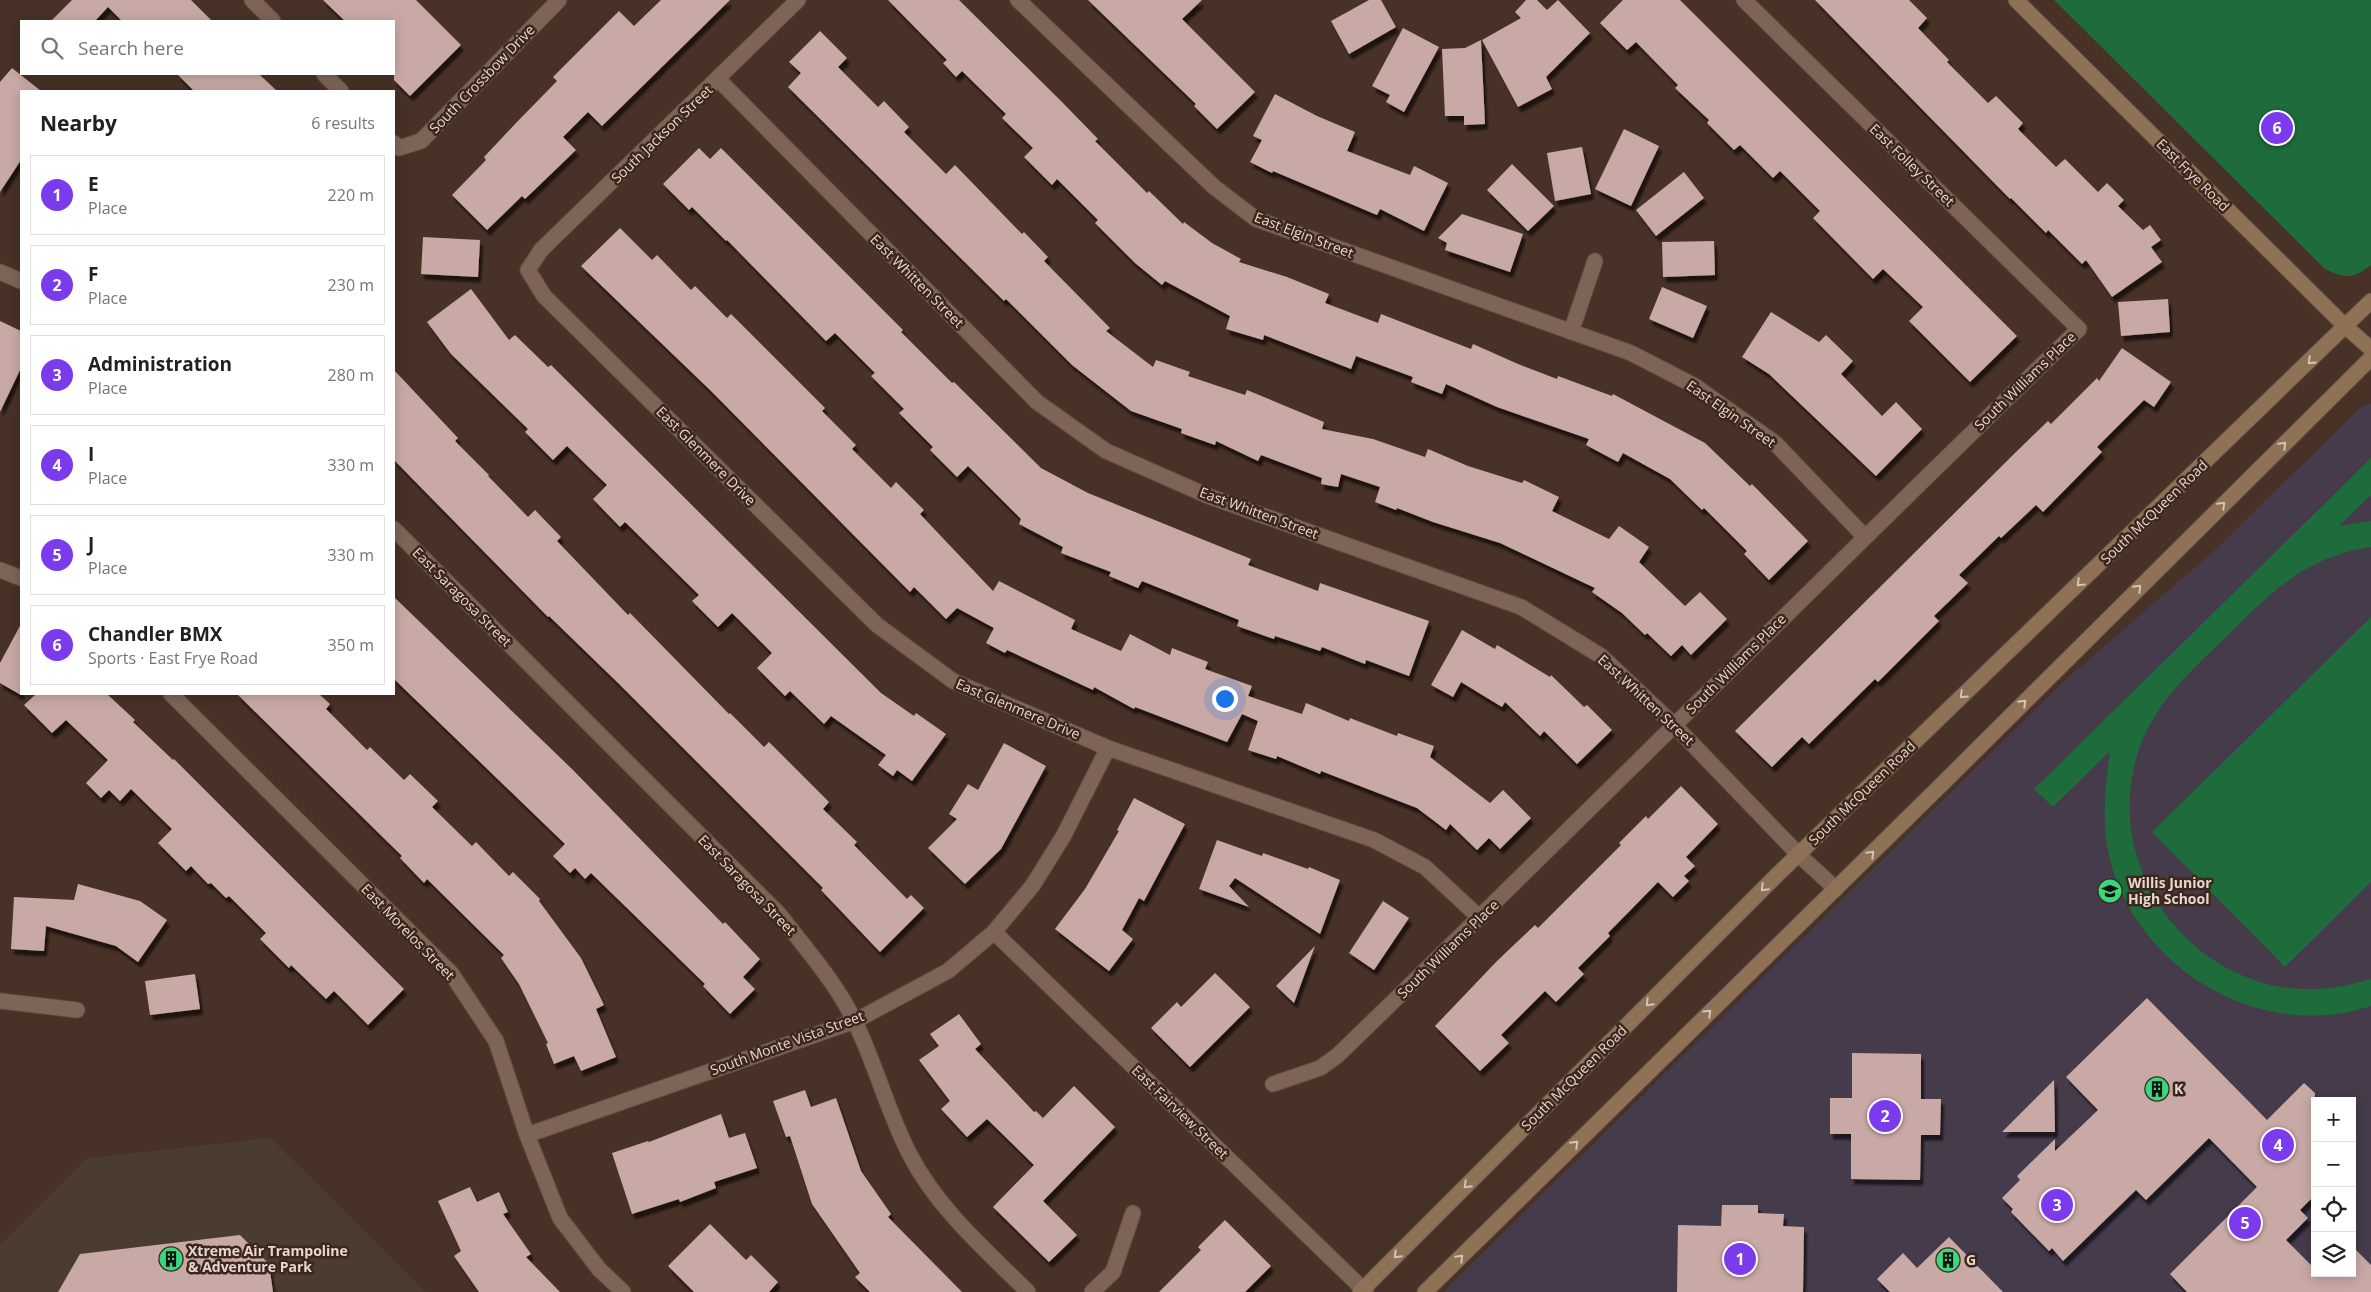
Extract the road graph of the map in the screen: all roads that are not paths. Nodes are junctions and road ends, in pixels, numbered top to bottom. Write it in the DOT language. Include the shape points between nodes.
graph roads {
  1 [pos="252,0"];
  2 [pos="559,0"];
  3 [pos="798,0"];
  4 [pos="1744,0"];
  5 [pos="2016,0"];
  6 [pos="1021,1"];
  7 [pos="272,20"];
  8 [pos="325,75"];
  9 [pos="718,79"];
  10 [pos="340,90"];
  11 [pos="396,145"];
  12 [pos="1595,262"];
  13 [pos="528,270"];
  14 [pos="0,272"];
  15 [pos="20,281"];
  16 [pos="2371,301"];
  17 [pos="2345,326"];
  18 [pos="2079,329"];
  19 [pos="1571,332"];
  20 [pos="2371,349"];
  21 [pos="2371,358"];
  22 [pos="395,530"];
  23 [pos="1864,536"];
  24 [pos="0,570"];
  25 [pos="20,578"];
  26 [pos="173,695"];
  27 [pos="1675,726"];
  28 [pos="1108,748"];
  29 [pos="1799,855"];
  30 [pos="1836,889"];
  31 [pos="1480,918"];
  32 [pos="994,932"];
  33 [pos="0,1001"];
  34 [pos="77,1010"];
  35 [pos="855,1021"];
  36 [pos="1273,1084"];
  37 [pos="527,1135"];
  38 [pos="1132,1213"];
  39 [pos="1363,1291"];
  40 [pos="623,1292"];
  41 [pos="1028,1292"];
  42 [pos="1092,1292"];
  43 [pos="1425,1292"];
  1 -- 7 [label="street"];
  2 -- 11 [label="street, South Crossbow Drive" via="421,141"];
  3 -- 9 [label="street, South Jackson Street"];
  4 -- 18 [label="street, East Folley Street"];
  5 -- 17 [label="main road, East Frye Road"];
  6 -- 19 [label="street, East Elgin Street" via="1214,187 1256,218"];
  8 -- 10 [label="street"];
  9 -- 13 [label="street, South Jackson Street" via="541,250"];
  9 -- 27 [label="street, East Whitten Street" via="1037,402 1106,451 1208,496 1521,607 1601,656"];
  12 -- 19 [label="street"];
  13 -- 28 [label="street, East Glenmere Drive" via="544,296 877,625 953,682"];
  14 -- 15 [label="street"];
  16 -- 17 [label="main road, South McQueen Road"];
  17 -- 20 [label="main road, East Frye Road"];
  17 -- 29 [label="main road, South McQueen Road, one-way"];
  18 -- 23 [label="street, South Williams Place"];
  19 -- 23 [label="street, East Elgin Street" via="1631,353 1695,386 1775,443"];
  30 -- 21 [label="main road, one-way"];
  22 -- 35 [label="street, East Saragosa Street" via="778,914 822,968"];
  23 -- 27 [label="street, South Williams Place"];
  24 -- 25 [label="street"];
  26 -- 37 [label="street, East Morelos Street" via="451,973 496,1041"];
  27 -- 29 [label="street, East Whitten Street"];
  27 -- 31 [label="street, South Williams Place"];
  28 -- 31 [label="street, East Glenmere Drive" via="1374,840 1425,867"];
  28 -- 32 [label="street, South Monte Vista Street" via="1064,835 1038,877"];
  29 -- 30 [label="street, East Whitten Street"];
  29 -- 39 [label="main road, South McQueen Road, one-way"];
  43 -- 30 [label="main road, one-way"];
  31 -- 36 [label="street, South Williams Place" via="1337,1056 1320,1068"];
  32 -- 35 [label="street, South Monte Vista Street" via="948,971"];
  32 -- 39 [label="street, East Fairview Street"];
  33 -- 34 [label="street"];
  35 -- 37 [label="street, South Monte Vista Street"];
  35 -- 41 [label="street, East Saragosa Street" via="909,1155 956,1221"];
  37 -- 40 [label="street, East Morelos Street" via="560,1218 599,1269"];
  38 -- 42 [label="street" via="1113,1272"];
}
